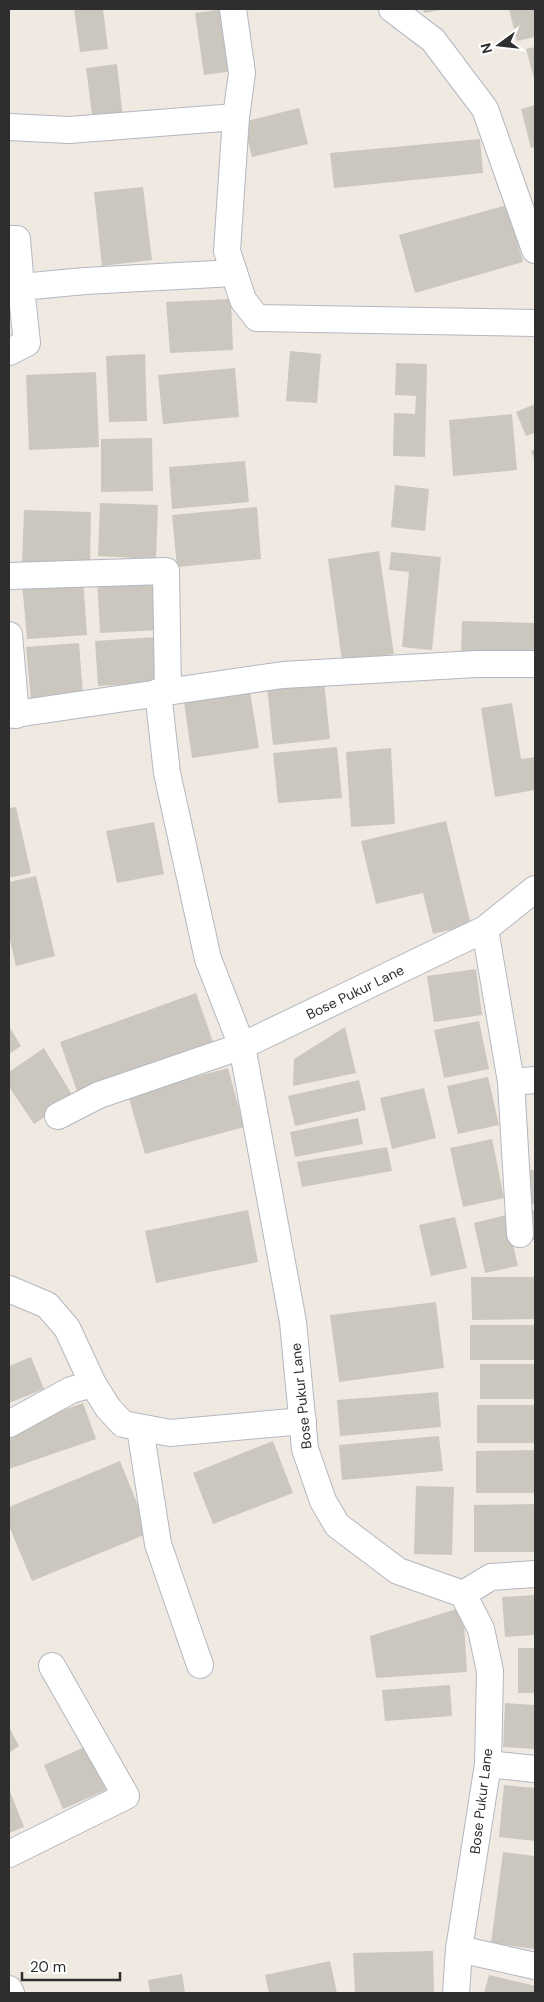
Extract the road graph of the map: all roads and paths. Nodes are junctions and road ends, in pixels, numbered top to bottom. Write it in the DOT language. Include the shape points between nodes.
graph roads {
  1 [pos="233,9"];
  2 [pos="392,9"];
  3 [pos="236,118"];
  4 [pos="9,127"];
  5 [pos="530,220"];
  6 [pos="9,239"];
  7 [pos="535,250"];
  8 [pos="234,274"];
  9 [pos="21,287"];
  10 [pos="535,323"];
  11 [pos="9,352"];
  12 [pos="9,576"];
  13 [pos="9,635"];
  14 [pos="535,664"];
  15 [pos="163,692"];
  16 [pos="12,715"];
  17 [pos="535,889"];
  18 [pos="485,929"];
  19 [pos="242,1046"];
  20 [pos="523,1081"];
  21 [pos="58,1116"];
  22 [pos="520,1234"];
  23 [pos="9,1289"];
  24 [pos="93,1384"];
  25 [pos="302,1421"];
  26 [pos="9,1424"];
  27 [pos="140,1428"];
  28 [pos="535,1574"];
  29 [pos="463,1594"];
  30 [pos="200,1665"];
  31 [pos="52,1666"];
  32 [pos="488,1764"];
  33 [pos="535,1769"];
  34 [pos="9,1854"];
  35 [pos="459,1949"];
  36 [pos="535,1966"];
  37 [pos="9,1989"];
  38 [pos="11,1993"];
  39 [pos="456,1993"];
  1 -- 3 [label="street" via="242,73"];
  2 -- 5 [label="street" via="433,40 485,109"];
  3 -- 4 [label="street" via="69,130"];
  3 -- 8 [label="street" via="227,251"];
  5 -- 7 [label="street"];
  6 -- 9 [label="street" via="17,239"];
  8 -- 9 [label="street"];
  8 -- 10 [label="street" via="243,300 258,318"];
  9 -- 11 [label="street" via="27,343"];
  12 -- 15 [label="street" via="166,571"];
  13 -- 16 [label="street"];
  14 -- 15 [label="street" via="359,669 283,675"];
  15 -- 16 [label="street"];
  15 -- 19 [label="street" via="167,773 206,949"];
  17 -- 18 [label="street, Bose Pukur Lane"];
  18 -- 19 [label="street, Bose Pukur Lane"];
  18 -- 20 [label="street"];
  19 -- 21 [label="street" via="99,1095"];
  19 -- 25 [label="street, Bose Pukur Lane" via="293,1322"];
  20 -- 22 [label="street"];
  23 -- 24 [label="street" via="47,1305 67,1328"];
  24 -- 26 [label="street" via="71,1390"];
  24 -- 27 [label="street" via="123,1424"];
  25 -- 27 [label="street" via="170,1433"];
  25 -- 29 [label="street, Bose Pukur Lane" via="305,1449 323,1501 337,1526 398,1571"];
  27 -- 30 [label="street" via="158,1544"];
  28 -- 29 [label="street" via="491,1577"];
  29 -- 32 [label="street, Bose Pukur Lane" via="480,1629 490,1671"];
  31 -- 34 [label="street" via="126,1796"];
  32 -- 33 [label="street"];
  32 -- 35 [label="street, Bose Pukur Lane"];
  35 -- 36 [label="street"];
  35 -- 39 [label="street, Bose Pukur Lane"];
  37 -- 38 [label="street"];
}
